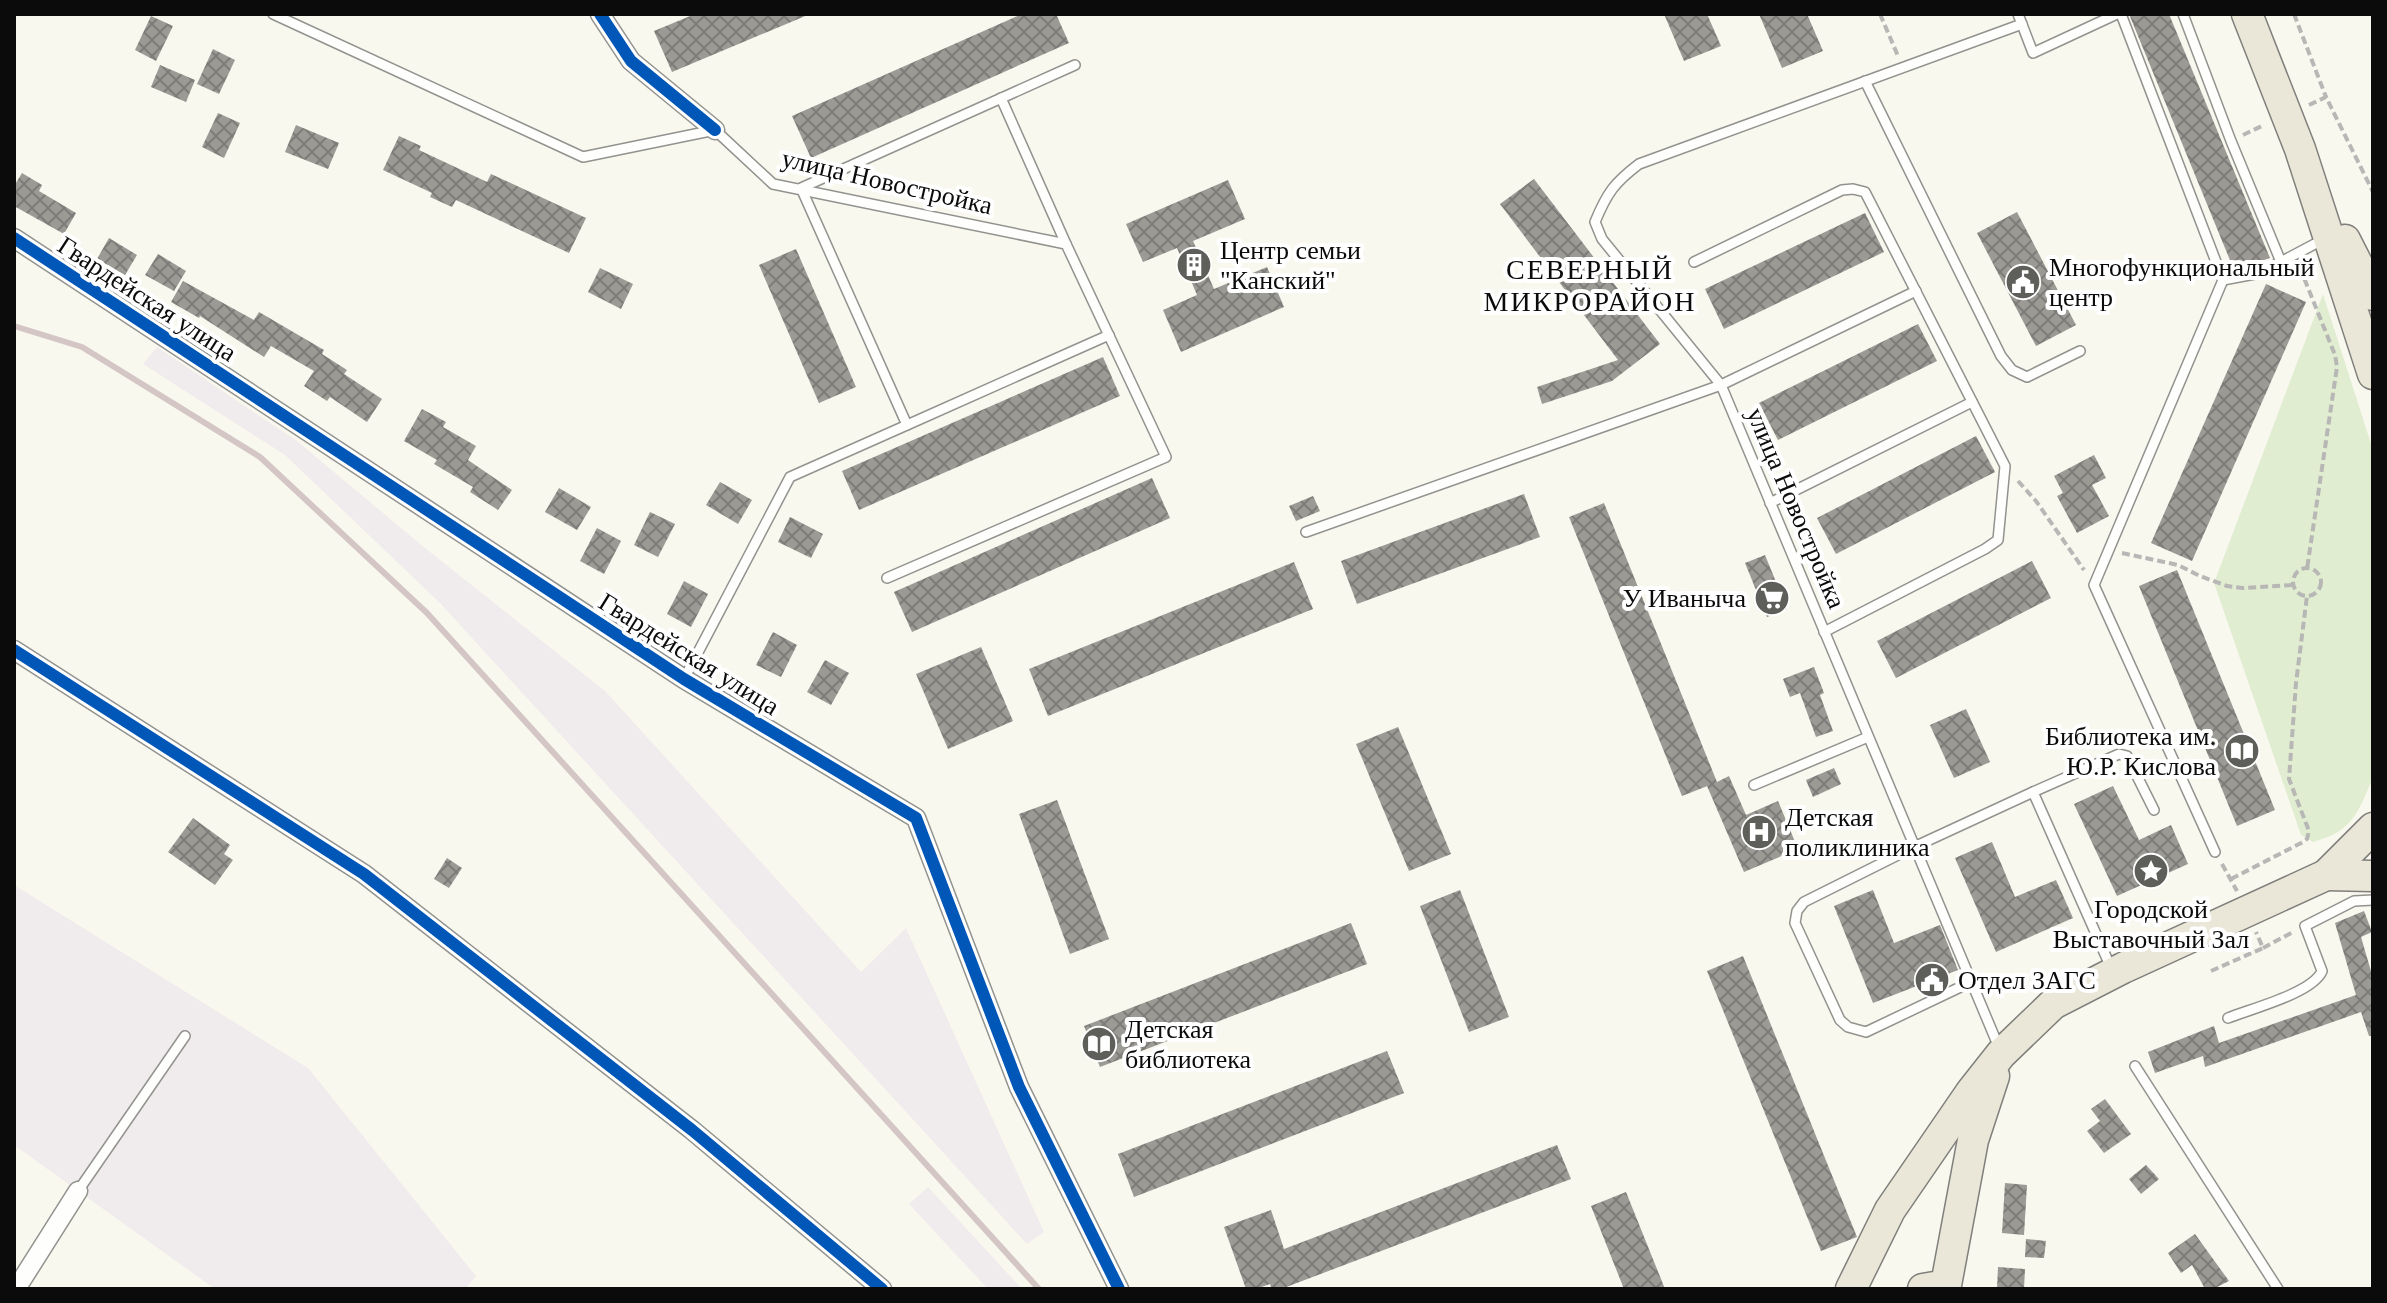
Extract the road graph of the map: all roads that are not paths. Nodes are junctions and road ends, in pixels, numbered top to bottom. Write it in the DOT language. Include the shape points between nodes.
graph roads {
  1 [pos="273,14"];
  2 [pos="600,14"];
  3 [pos="2119,14"];
  4 [pos="2183,14"];
  5 [pos="2247,14"];
  6 [pos="2020,19"];
  7 [pos="1075,65"];
  8 [pos="1865,81"];
  9 [pos="1001,98"];
  10 [pos="715,130"];
  11 [pos="2300,149"];
  12 [pos="801,188"];
  13 [pos="2329,237"];
  14 [pos="14,238"];
  15 [pos="1066,244"];
  16 [pos="1694,262"];
  17 [pos="2281,262"];
  18 [pos="2223,280"];
  19 [pos="1916,291"];
  20 [pos="2373,295"];
  21 [pos="1109,335"];
  22 [pos="2080,351"];
  23 [pos="2373,374"];
  24 [pos="1721,385"];
  25 [pos="1972,402"];
  26 [pos="907,425"];
  27 [pos="1770,503"];
  28 [pos="1306,532"];
  29 [pos="887,578"];
  30 [pos="1824,632"];
  31 [pos="14,650"];
  32 [pos="684,679"];
  33 [pos="1868,737"];
  34 [pos="1754,785"];
  35 [pos="2033,792"];
  36 [pos="2154,810"];
  37 [pos="2373,828"];
  38 [pos="1914,847"];
  39 [pos="2215,852"];
  40 [pos="2326,875"];
  41 [pos="2373,876"];
  42 [pos="2373,900"];
  43 [pos="2113,973"];
  44 [pos="1971,982"];
  45 [pos="2228,1018"];
  46 [pos="185,1036"];
  47 [pos="2001,1054"];
  48 [pos="2135,1066"];
  49 [pos="78,1191"];
  50 [pos="1934,1287"];
  51 [pos="16,1289"];
  52 [pos="882,1289"];
  53 [pos="1119,1289"];
  54 [pos="1851,1289"];
  55 [pos="2278,1289"];
  1 -- 10 [label="lane" via="583,157"];
  2 -- 10 [label="street" via="631,61"];
  3 -- 6 [label="lane" via="2033,53"];
  3 -- 18 [label="lane"];
  4 -- 17 [label="lane"];
  5 -- 11 [label="main road"];
  6 -- 8 [label="lane"];
  7 -- 9 [label="lane"];
  8 -- 22 [label="lane" via="2012,370 2027,377"];
  8 -- 24 [label="lane" via="1639,164 1617,181 1604,202 1595,222 1602,239"];
  9 -- 12 [label="lane"];
  9 -- 15 [label="lane"];
  10 -- 12 [label="lane, улица Новостройка" via="773,184"];
  11 -- 13 [label="main road"];
  11 -- 20 [label="main road"];
  12 -- 15 [label="lane, улица Новостройка"];
  12 -- 26 [label="lane"];
  13 -- 17 [label="lane"];
  13 -- 23 [label="main road"];
  14 -- 32 [label="street, Гвардейская улица"];
  15 -- 21 [label="lane"];
  16 -- 19 [label="lane" via="1853,189 1865,192"];
  17 -- 18 [label="lane" via="2260,273"];
  18 -- 39 [label="lane" via="2094,585"];
  19 -- 24 [label="lane"];
  19 -- 25 [label="lane"];
  21 -- 26 [label="lane"];
  21 -- 29 [label="lane" via="1166,457"];
  24 -- 27 [label="lane, улица Новостройка"];
  24 -- 28 [label="lane, улица Новостройка"];
  25 -- 27 [label="lane"];
  25 -- 30 [label="lane" via="2005,466 1998,540"];
  26 -- 32 [label="lane" via="790,477"];
  27 -- 30 [label="lane, улица Новостройка"];
  30 -- 33 [label="lane, улица Новостройка"];
  31 -- 52 [label="street" via="364,874 692,1130"];
  32 -- 53 [label="street, Гвардейская улица" via="916,818 1019,1087"];
  33 -- 34 [label="lane"];
  33 -- 38 [label="lane, улица Новостройка"];
  35 -- 36 [label="lane" via="2119,754 2134,766"];
  35 -- 38 [label="lane"];
  35 -- 43 [label="lane"];
  37 -- 40 [label="main road"];
  38 -- 44 [label="lane, улица Новостройка"];
  38 -- 44 [label="lane" via="1804,902 1795,923 1848,1027 1866,1032"];
  40 -- 41 [label="main road"];
  40 -- 43 [label="main road"];
  42 -- 45 [label="lane" via="2354,901 2305,926 2322,971 2318,980"];
  43 -- 47 [label="main road" via="2053,1004"];
  44 -- 47 [label="lane, улица Новостройка"];
  46 -- 49 [label="lane"];
  47 -- 50 [label="main road"];
  47 -- 54 [label="main road" via="1890,1210"];
  48 -- 55 [label="lane"];
  49 -- 51 [label="street"];
}
